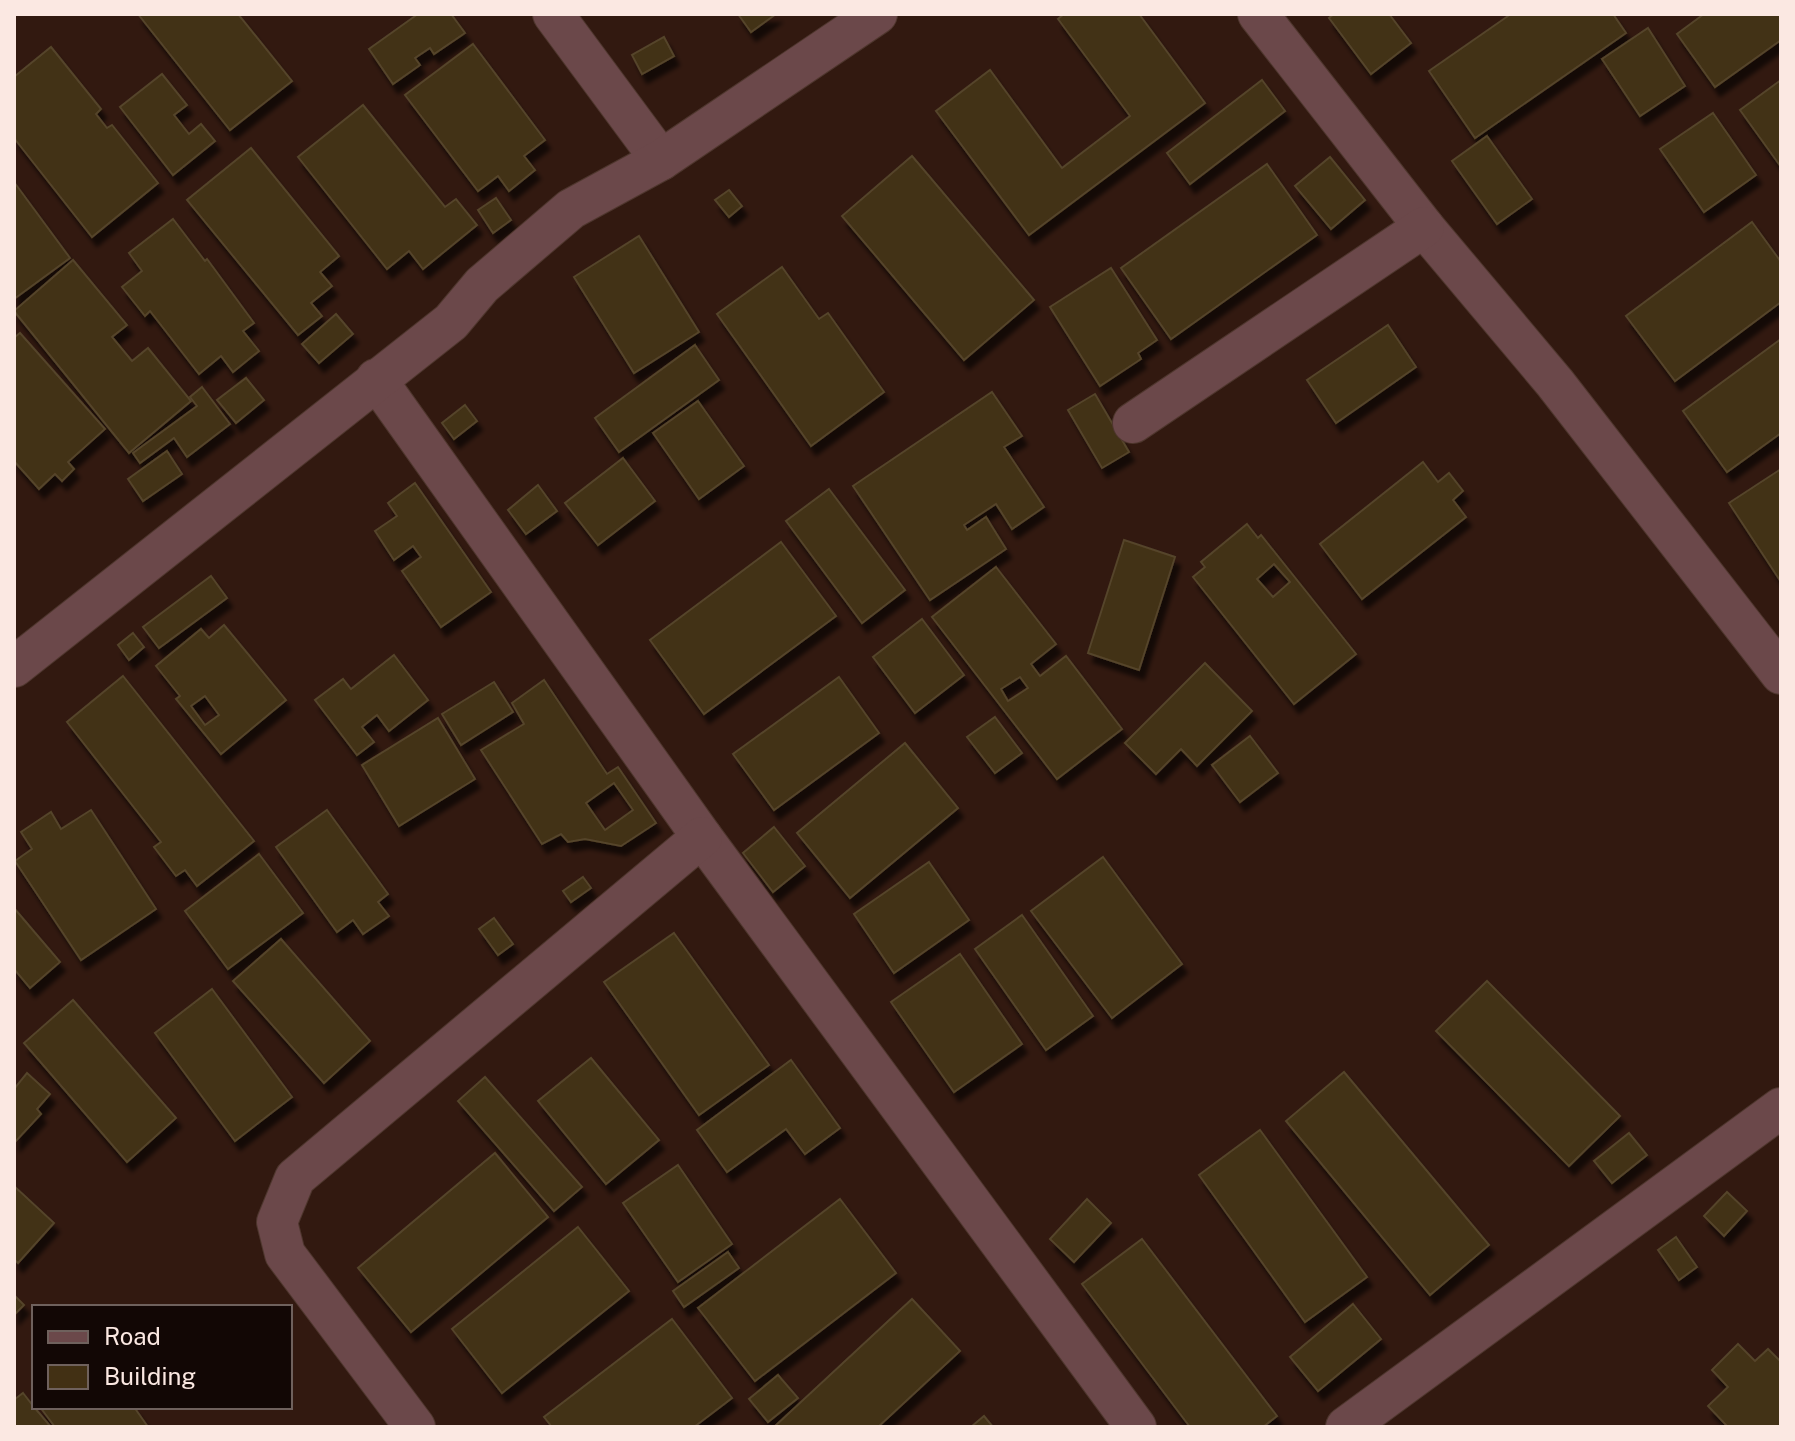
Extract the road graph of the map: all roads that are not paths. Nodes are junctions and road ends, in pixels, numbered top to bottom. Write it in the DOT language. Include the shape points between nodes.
graph roads {
  1 [pos="553,14"];
  2 [pos="877,14"];
  3 [pos="1258,14"];
  4 [pos="661,160"];
  5 [pos="1424,227"];
  6 [pos="376,379"];
  7 [pos="1133,423"];
  8 [pos="14,667"];
  9 [pos="1779,667"];
  10 [pos="702,837"];
  11 [pos="1781,1108"];
  12 [pos="415,1427"];
  13 [pos="1136,1427"];
  14 [pos="1346,1427"];
  1 -- 4 [label="street"];
  2 -- 4 [label="street"];
  3 -- 5 [label="street"];
  4 -- 6 [label="street" via="571,209 482,285 451,322"];
  5 -- 7 [label="street"];
  5 -- 9 [label="street"];
  6 -- 8 [label="street"];
  6 -- 10 [label="street"];
  10 -- 12 [label="street" via="295,1178 277,1222 285,1254"];
  10 -- 13 [label="street"];
  11 -- 14 [label="street"];
}
